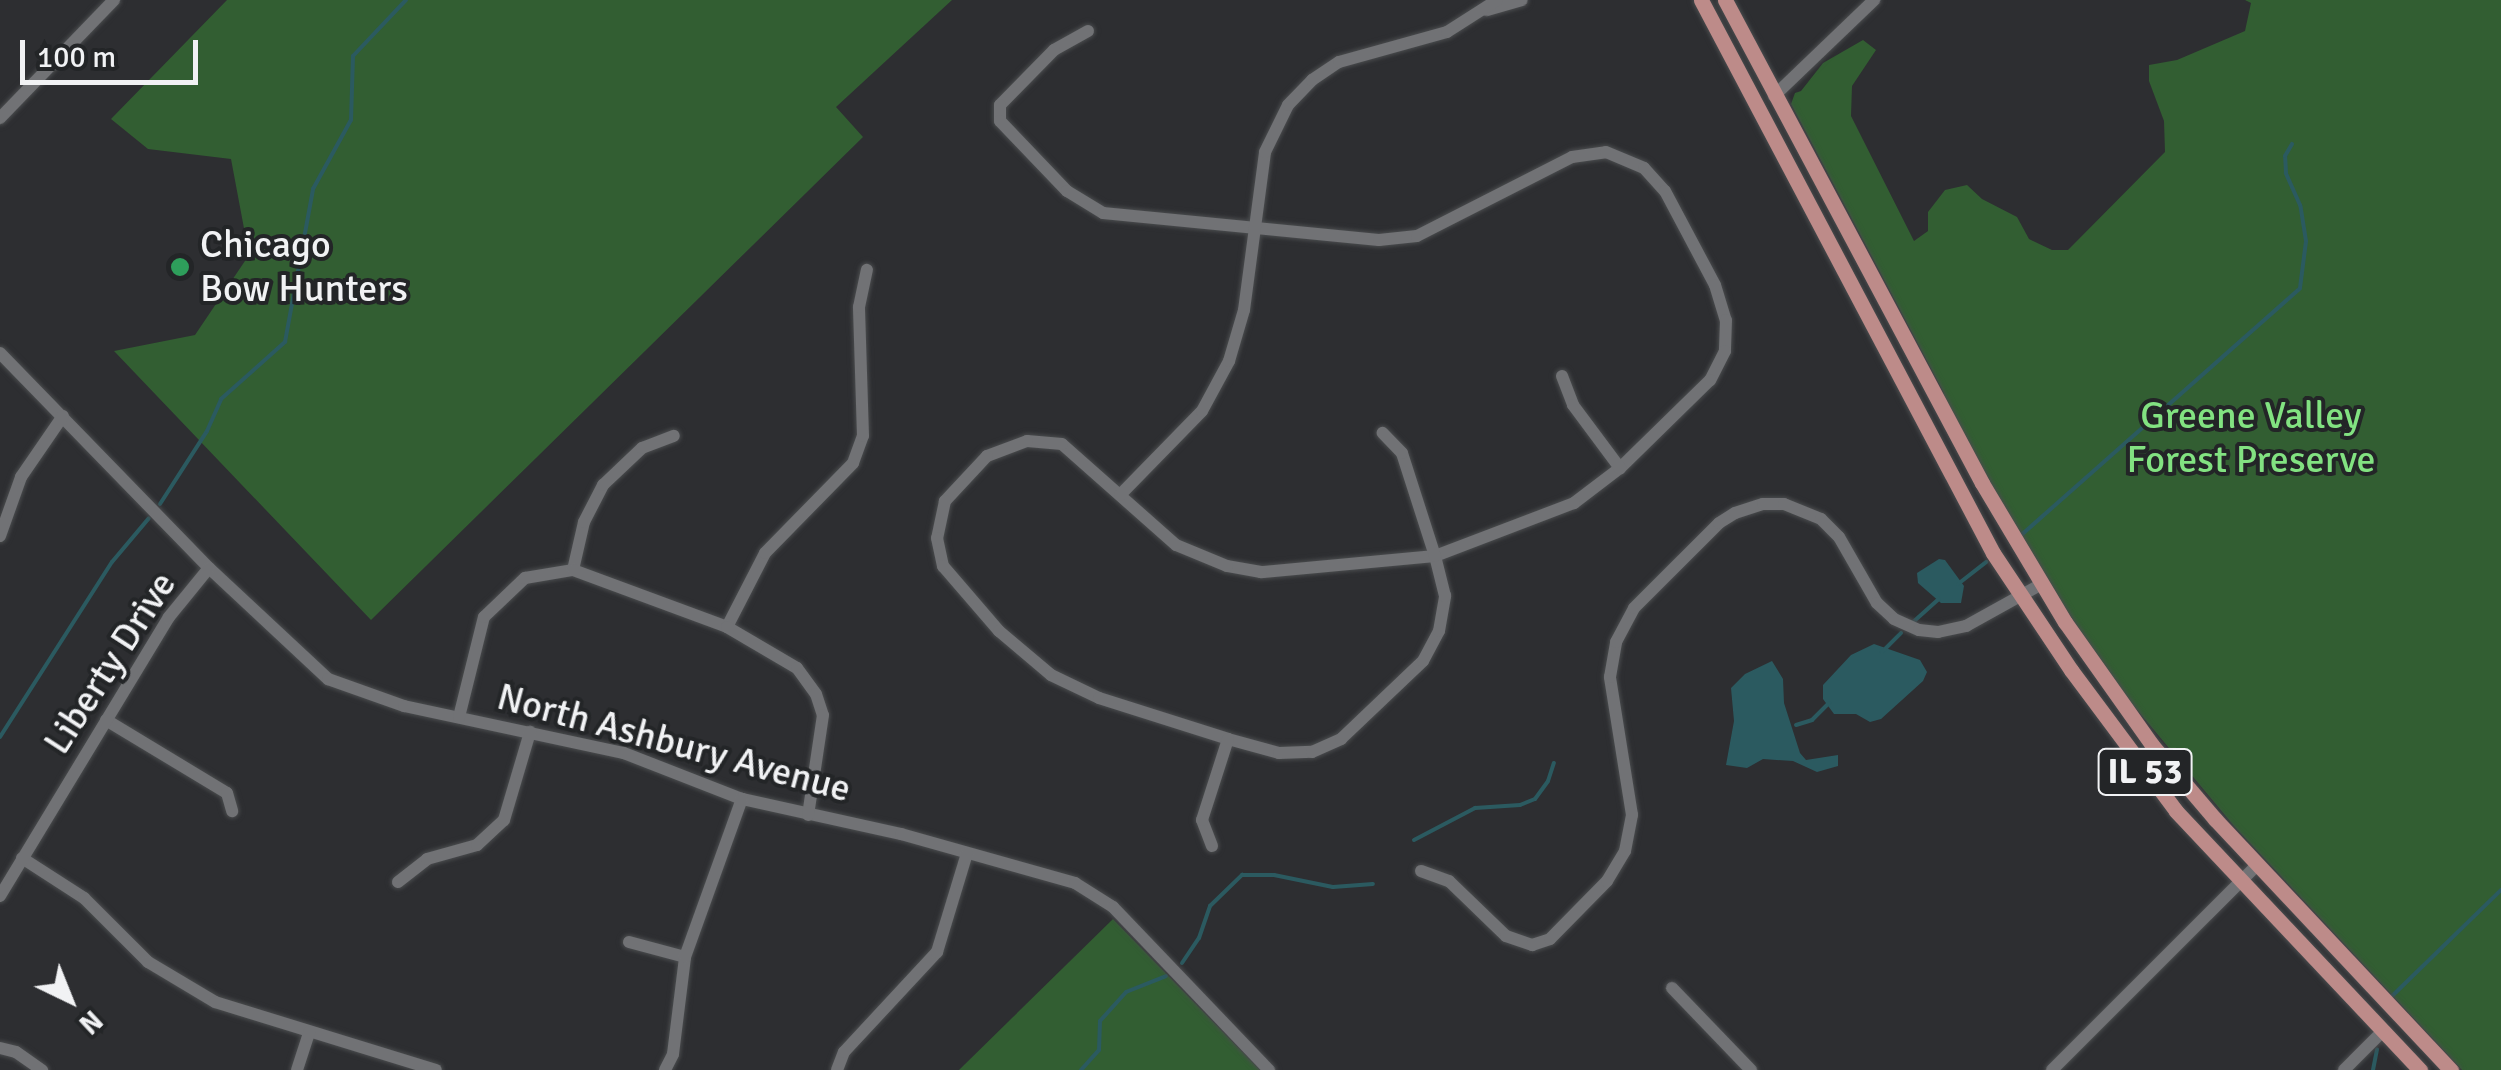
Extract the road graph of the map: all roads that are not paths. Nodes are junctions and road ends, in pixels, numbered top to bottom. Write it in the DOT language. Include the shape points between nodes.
graph roads {
  1 [pos="114,0"];
  2 [pos="1522,0"];
  3 [pos="1701,0"];
  4 [pos="1726,0"];
  5 [pos="1874,0"];
  6 [pos="1489,3"];
  7 [pos="1088,31"];
  8 [pos="1774,96"];
  9 [pos="0,118"];
  10 [pos="1256,227"];
  11 [pos="867,270"];
  12 [pos="0,352"];
  13 [pos="1562,376"];
  14 [pos="63,416"];
  15 [pos="1383,433"];
  16 [pos="674,436"];
  17 [pos="1620,468"];
  18 [pos="1120,495"];
  19 [pos="0,536"];
  20 [pos="1435,556"];
  21 [pos="210,568"];
  22 [pos="572,570"];
  23 [pos="2040,585"];
  24 [pos="2022,596"];
  25 [pos="727,627"];
  26 [pos="459,716"];
  27 [pos="106,720"];
  28 [pos="530,732"];
  29 [pos="1228,739"];
  30 [pos="742,799"];
  31 [pos="232,811"];
  32 [pos="808,815"];
  33 [pos="1212,846"];
  34 [pos="967,853"];
  35 [pos="22,858"];
  36 [pos="2257,865"];
  37 [pos="1421,871"];
  38 [pos="2241,881"];
  39 [pos="398,882"];
  40 [pos="0,896"];
  41 [pos="629,942"];
  42 [pos="685,958"];
  43 [pos="1672,988"];
  44 [pos="309,1032"];
  45 [pos="2383,1032"];
  46 [pos="0,1048"];
  47 [pos="42,1070"];
  48 [pos="297,1070"];
  49 [pos="436,1070"];
  50 [pos="664,1070"];
  51 [pos="837,1070"];
  52 [pos="1269,1070"];
  53 [pos="1752,1070"];
  54 [pos="2052,1070"];
  55 [pos="2344,1070"];
  56 [pos="2420,1070"];
  57 [pos="2451,1070"];
  1 -- 9 [label="street"];
  2 -- 6 [label="street"];
  3 -- 24 [label="main road, IL 53"];
  4 -- 8 [label="main road, IL 53"];
  5 -- 8 [label="street"];
  6 -- 10 [label="street" via="1432,37 1339,62 1298,92 1265,152"];
  7 -- 10 [label="street" via="1054,50 1000,104 1000,120 1067,191 1104,213"];
  8 -- 23 [label="main road, IL 53"];
  10 -- 17 [label="street" via="1379,240 1417,236 1572,157 1606,152 1644,168 1665,191 1715,286 1726,320 1725,351 1710,380"];
  10 -- 18 [label="street" via="1229,361 1202,411"];
  11 -- 25 [label="street" via="859,307 862,436 853,463 765,553"];
  12 -- 14 [label="street, North Ashbury Avenue"];
  13 -- 17 [label="street" via="1573,405"];
  14 -- 19 [label="street" via="20,476"];
  14 -- 21 [label="street, North Ashbury Avenue"];
  15 -- 20 [label="street" via="1402,453"];
  16 -- 22 [label="street" via="642,448 603,485 584,522"];
  17 -- 20 [label="street" via="1574,503"];
  18 -- 20 [label="street" via="1176,545 1226,566 1261,572"];
  18 -- 29 [label="street" via="1062,444 1027,441 987,456 944,501 938,538 943,566 999,630 1051,675 1099,698"];
  20 -- 29 [label="street" via="1445,596 1440,631 1423,661 1341,740 1312,752 1279,753"];
  21 -- 26 [label="street, North Ashbury Avenue" via="328,679 404,706"];
  21 -- 27 [label="street, Liberty Drive" via="169,617"];
  22 -- 25 [label="street"];
  22 -- 26 [label="street" via="525,578 484,617"];
  23 -- 24 [label="street"];
  23 -- 36 [label="main road, IL 53" via="2152,744"];
  24 -- 37 [label="street" via="1957,629 1919,630 1877,603 1821,520 1784,504 1735,513 1634,608 1616,642 1610,677 1632,815 1625,851 1607,881 1550,939 1532,945 1506,936 1448,880"];
  24 -- 38 [label="main road, IL 53" via="2112,730"];
  25 -- 32 [label="street" via="797,668 816,694 823,739"];
  26 -- 28 [label="street, North Ashbury Avenue"];
  27 -- 31 [label="street" via="227,793"];
  27 -- 35 [label="street, Liberty Drive"];
  28 -- 30 [label="street, North Ashbury Avenue" via="644,759"];
  28 -- 39 [label="street" via="504,820 477,845 427,860"];
  29 -- 33 [label="street" via="1202,820"];
  30 -- 32 [label="street, North Ashbury Avenue"];
  30 -- 42 [label="street"];
  32 -- 34 [label="street, North Ashbury Avenue"];
  34 -- 51 [label="street" via="937,952 844,1052"];
  34 -- 52 [label="street, North Ashbury Avenue" via="1052,875 1103,899"];
  35 -- 40 [label="street, Liberty Drive"];
  35 -- 44 [label="street" via="84,898 148,962 215,1002"];
  36 -- 38 [label="street"];
  36 -- 57 [label="main road, IL 53"];
  38 -- 45 [label="main road, IL 53"];
  38 -- 54 [label="street"];
  41 -- 42 [label="street"];
  42 -- 50 [label="street" via="673,1054"];
  43 -- 53 [label="street"];
  44 -- 48 [label="street"];
  44 -- 49 [label="street"];
  45 -- 55 [label="street"];
  45 -- 56 [label="main road, IL 53"];
  46 -- 47 [label="street"];
}
